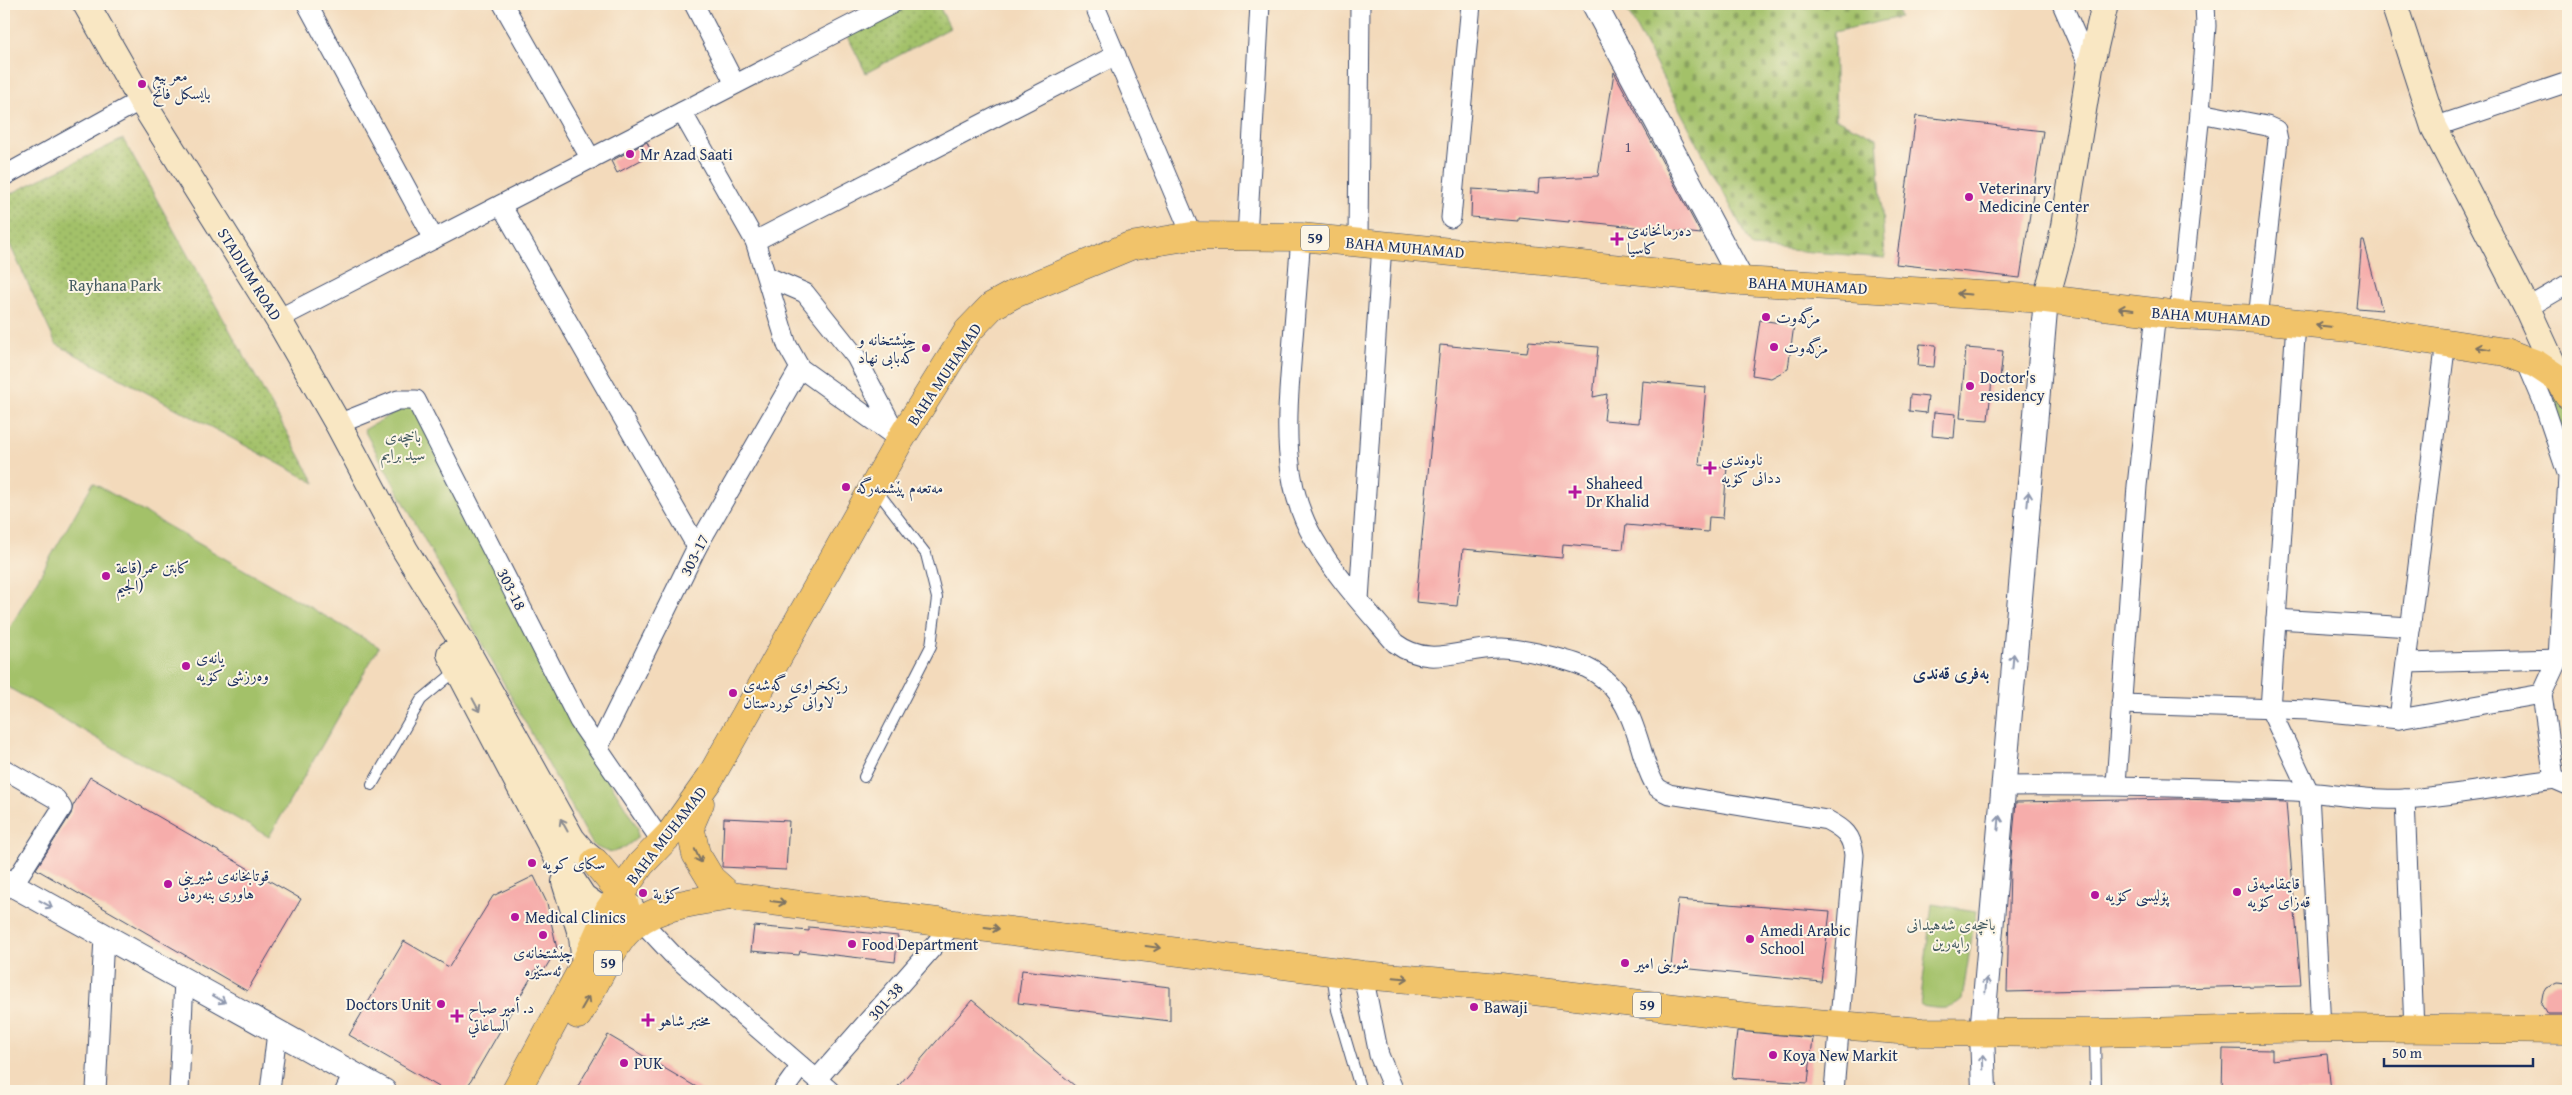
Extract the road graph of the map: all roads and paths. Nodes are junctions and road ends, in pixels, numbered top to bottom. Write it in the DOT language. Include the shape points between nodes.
graph roads {
  1 [pos="86,4"];
  2 [pos="307,4"];
  3 [pos="503,4"];
  4 [pos="694,4"];
  5 [pos="1094,4"];
  6 [pos="1260,4"];
  7 [pos="1360,4"];
  8 [pos="1472,4"];
  9 [pos="1594,4"];
  10 [pos="2062,4"];
  11 [pos="2105,4"];
  12 [pos="2205,4"];
  13 [pos="2394,4"];
  14 [pos="886,5"];
  15 [pos="1116,55"];
  16 [pos="2090,68"];
  17 [pos="2568,82"];
  18 [pos="735,84"];
  19 [pos="141,100"];
  20 [pos="682,112"];
  21 [pos="2200,113"];
  22 [pos="2434,127"];
  23 [pos="590,159"];
  24 [pos="4,176"];
  25 [pos="501,205"];
  26 [pos="1451,218"];
  27 [pos="1192,236"];
  28 [pos="1247,237"];
  29 [pos="1301,237"];
  30 [pos="434,239"];
  31 [pos="755,241"];
  32 [pos="1370,243"];
  33 [pos="768,277"];
  34 [pos="1742,281"];
  35 [pos="2568,284"];
  36 [pos="2046,299"];
  37 [pos="2527,308"];
  38 [pos="2168,314"];
  39 [pos="278,319"];
  40 [pos="2258,319"];
  41 [pos="2296,323"];
  42 [pos="2446,341"];
  43 [pos="2525,359"];
  44 [pos="800,368"];
  45 [pos="2564,387"];
  46 [pos="338,424"];
  47 [pos="900,440"];
  48 [pos="874,487"];
  49 [pos="697,547"];
  50 [pos="405,550"];
  51 [pos="1359,600"];
  52 [pos="2276,619"];
  53 [pos="2411,627"];
  54 [pos="2563,654"];
  55 [pos="2406,664"];
  56 [pos="458,670"];
  57 [pos="2542,694"];
  58 [pos="2122,704"];
  59 [pos="2270,709"];
  60 [pos="2399,719"];
  61 [pos="598,748"];
  62 [pos="4,768"];
  63 [pos="864,776"];
  64 [pos="710,778"];
  65 [pos="2561,782"];
  66 [pos="2116,784"];
  67 [pos="372,785"];
  68 [pos="2002,786"];
  69 [pos="2309,792"];
  70 [pos="2405,799"];
  71 [pos="662,842"];
  72 [pos="557,857"];
  73 [pos="596,862"];
  74 [pos="641,864"];
  75 [pos="8,882"];
  76 [pos="730,896"];
  77 [pos="954,923"];
  78 [pos="615,928"];
  79 [pos="104,936"];
  80 [pos="1332,971"];
  81 [pos="1364,975"];
  82 [pos="184,979"];
  83 [pos="1841,1025"];
  84 [pos="2321,1028"];
  85 [pos="2414,1030"];
  86 [pos="2568,1030"];
  87 [pos="277,1032"];
  88 [pos="1982,1033"];
  89 [pos="2095,1033"];
  90 [pos="802,1066"];
  91 [pos="349,1083"];
  92 [pos="824,1085"];
  93 [pos="96,1091"];
  94 [pos="179,1091"];
  95 [pos="270,1091"];
  96 [pos="384,1091"];
  97 [pos="516,1091"];
  98 [pos="536,1091"];
  99 [pos="783,1091"];
  100 [pos="1361,1091"];
  101 [pos="1394,1091"];
  102 [pos="1834,1091"];
  103 [pos="1984,1091"];
  104 [pos="2096,1091"];
  1 -- 19 [label="main road, STADIUM ROAD"];
  2 -- 30 [label="street"];
  3 -- 23 [label="street"];
  4 -- 18 [label="street"];
  5 -- 15 [label="street"];
  6 -- 28 [label="street"];
  7 -- 32 [label="street"];
  8 -- 26 [label="street"];
  9 -- 34 [label="street"];
  10 -- 16 [label="street"];
  11 -- 16 [label="main road"];
  12 -- 21 [label="street"];
  13 -- 22 [label="main road"];
  14 -- 18 [label="street"];
  15 -- 27 [label="street"];
  15 -- 31 [label="street"];
  16 -- 36 [label="main road" via="2061,244"];
  17 -- 22 [label="street"];
  18 -- 20 [label="street"];
  19 -- 24 [label="street"];
  19 -- 39 [label="main road, STADIUM ROAD"];
  20 -- 23 [label="street"];
  20 -- 31 [label="street"];
  21 -- 38 [label="street"];
  21 -- 40 [label="street" via="2276,130 2278,140"];
  22 -- 37 [label="main road"];
  23 -- 25 [label="street"];
  25 -- 30 [label="street"];
  25 -- 49 [label="street"];
  27 -- 28 [label="main road, BAHA MUHAMAD / 59"];
  27 -- 47 [label="main road, BAHA MUHAMAD / 59" via="1130,246 992,306 968,331"];
  28 -- 29 [label="main road, BAHA MUHAMAD / 59"];
  29 -- 32 [label="main road, BAHA MUHAMAD / 59"];
  29 -- 51 [label="street" via="1286,424 1288,463 1297,502 1313,538"];
  30 -- 39 [label="street"];
  31 -- 33 [label="street"];
  32 -- 34 [label="main road, BAHA MUHAMAD / 59"];
  32 -- 51 [label="street"];
  33 -- 44 [label="street" via="787,345"];
  33 -- 47 [label="street" via="805,293 856,357"];
  36 -- 34 [label="main road, BAHA MUHAMAD / 59, one-way"];
  35 -- 37 [label="street"];
  38 -- 36 [label="main road, BAHA MUHAMAD / 59, one-way"];
  68 -- 36 [label="street, one-way"];
  37 -- 45 [label="main road"];
  38 -- 40 [label="main road, BAHA MUHAMAD / 59"];
  38 -- 58 [label="street" via="2136,486"];
  39 -- 46 [label="main road, STADIUM ROAD"];
  40 -- 41 [label="main road, BAHA MUHAMAD / 59"];
  42 -- 41 [label="main road, BAHA MUHAMAD / 59, one-way"];
  41 -- 52 [label="street"];
  43 -- 42 [label="main road, BAHA MUHAMAD / 59, one-way"];
  42 -- 53 [label="street"];
  43 -- 45 [label="main road, BAHA MUHAMAD / 59"];
  43 -- 54 [label="street" via="2568,476"];
  44 -- 47 [label="street"];
  44 -- 49 [label="street, 303-17"];
  46 -- 50 [label="main road, STADIUM ROAD"];
  46 -- 61 [label="street, 303-18" via="398,400 416,400 579,721"];
  47 -- 48 [label="main road, BAHA MUHAMAD / 59"];
  48 -- 63 [label="lane" via="926,554 937,598 931,646"];
  48 -- 64 [label="main road, BAHA MUHAMAD / 59"];
  49 -- 61 [label="street, 303-17"];
  50 -- 56 [label="main road"];
  73 -- 50 [label="main road, one-way" via="572,839 462,642"];
  51 -- 83 [label="street" via="1395,643 1418,656 1502,648 1530,651 1585,667 1604,677 1619,695 1633,721 1656,787 1669,794 1827,820 1844,830 1852,840 1854,855"];
  52 -- 53 [label="street"];
  52 -- 59 [label="street"];
  53 -- 55 [label="street"];
  54 -- 55 [label="street"];
  54 -- 57 [label="street"];
  55 -- 60 [label="street"];
  56 -- 67 [label="lane" via="420,700"];
  56 -- 72 [label="main road, one-way"];
  57 -- 60 [label="street"];
  57 -- 65 [label="street"];
  58 -- 59 [label="street"];
  58 -- 66 [label="street"];
  59 -- 60 [label="street"];
  59 -- 69 [label="street"];
  61 -- 71 [label="street, 303-18"];
  62 -- 75 [label="street" via="56,799 62,808"];
  64 -- 71 [label="main road, BAHA MUHAMAD / 59"];
  64 -- 76 [label="main road, one-way" via="690,826 696,854 711,878"];
  65 -- 70 [label="street"];
  66 -- 68 [label="street"];
  66 -- 69 [label="street"];
  88 -- 68 [label="street, one-way"];
  69 -- 70 [label="street" via="2362,800"];
  69 -- 84 [label="street"];
  70 -- 85 [label="street"];
  71 -- 74 [label="main road, BAHA MUHAMAD / 59"];
  72 -- 78 [label="main road" via="583,897 597,906"];
  72 -- 78 [label="main road" via="582,937"];
  73 -- 74 [label="main road" via="609,869 625,871"];
  73 -- 78 [label="main road"];
  74 -- 78 [label="main road, BAHA MUHAMAD / 59"];
  75 -- 79 [label="street, one-way"];
  76 -- 77 [label="main road, 59, one-way"];
  76 -- 78 [label="main road, 59" via="680,905"];
  77 -- 80 [label="main road, 59, one-way"];
  77 -- 92 [label="street, 301-38"];
  78 -- 90 [label="street" via="672,954"];
  78 -- 97 [label="main road, BAHA MUHAMAD / 59"];
  98 -- 78 [label="main road, 59, one-way"];
  79 -- 82 [label="street"];
  79 -- 93 [label="street"];
  80 -- 81 [label="main road, 59"];
  80 -- 100 [label="lane" via="1337,1010"];
  81 -- 83 [label="main road, 59, one-way"];
  81 -- 101 [label="street" via="1379,1055"];
  82 -- 87 [label="street, one-way"];
  82 -- 94 [label="street"];
  83 -- 88 [label="main road, 59"];
  83 -- 102 [label="street"];
  84 -- 85 [label="main road, 59"];
  84 -- 89 [label="main road, 59"];
  85 -- 86 [label="main road, 59"];
  87 -- 91 [label="street"];
  87 -- 95 [label="street"];
  88 -- 89 [label="main road, 59"];
  103 -- 88 [label="street, one-way"];
  89 -- 104 [label="lane"];
  90 -- 92 [label="street"];
  90 -- 99 [label="street"];
  91 -- 96 [label="street"];
}
